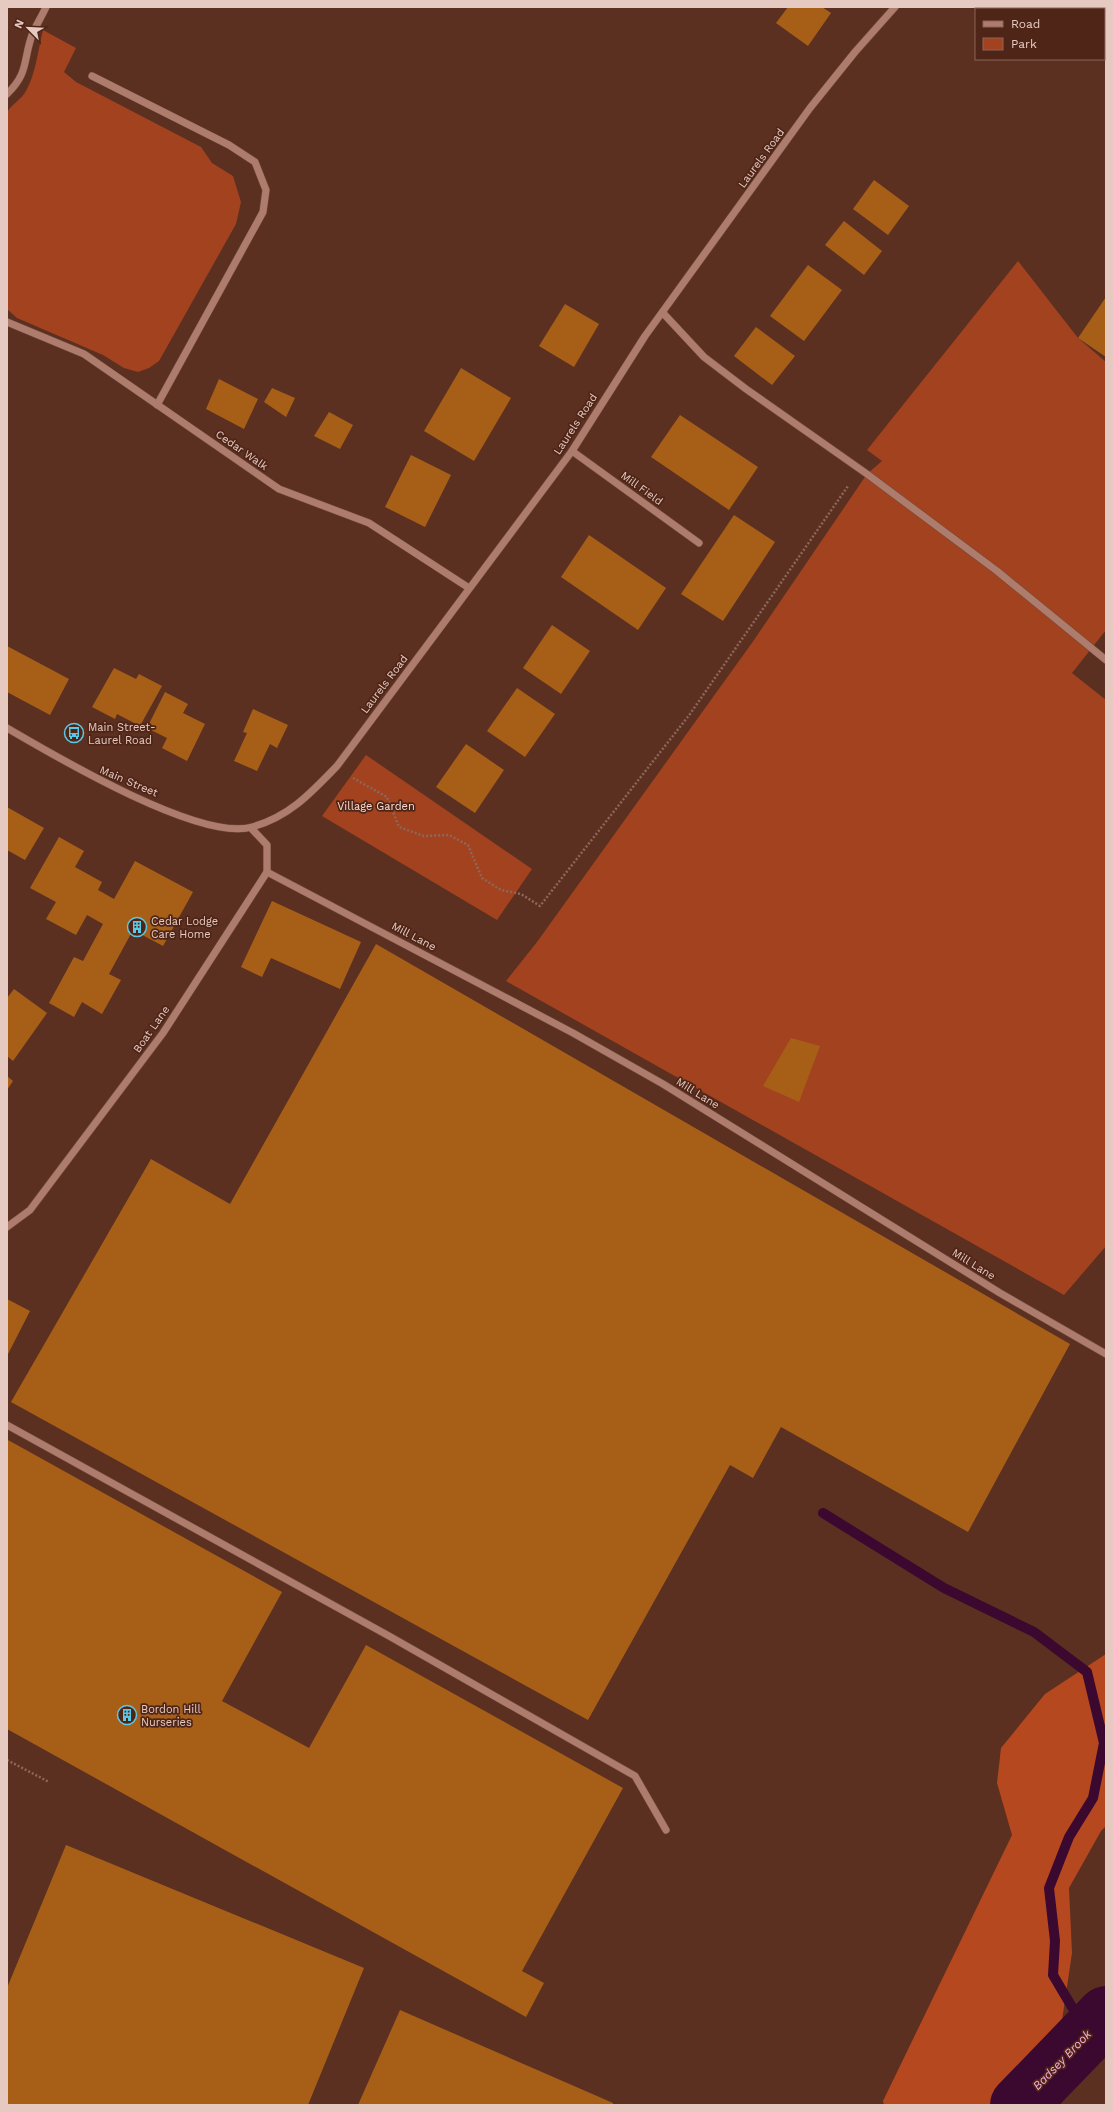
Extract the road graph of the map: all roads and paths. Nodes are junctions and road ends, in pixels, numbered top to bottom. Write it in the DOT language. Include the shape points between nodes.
graph roads {
  1 [pos="46,7"];
  2 [pos="895,7"];
  3 [pos="92,76"];
  4 [pos="7,94"];
  5 [pos="663,313"];
  6 [pos="7,322"];
  7 [pos="156,405"];
  8 [pos="572,451"];
  9 [pos="852,480"];
  10 [pos="699,543"];
  11 [pos="469,588"];
  12 [pos="1106,660"];
  13 [pos="7,728"];
  14 [pos="336,766"];
  15 [pos="251,828"];
  16 [pos="267,872"];
  17 [pos="7,1227"];
  18 [pos="1106,1354"];
  19 [pos="7,1425"];
  20 [pos="7,1760"];
  21 [pos="49,1782"];
  22 [pos="666,1830"];
  1 -- 4 [label="street" via="32,36 18,83"];
  2 -- 5 [label="street, Laurels Road" via="810,108"];
  3 -- 7 [label="street" via="230,145 255,162 266,190 263,212"];
  5 -- 8 [label="street, Laurels Road" via="645,336"];
  5 -- 12 [label="street" via="710,361 868,474 997,571"];
  6 -- 7 [label="street, Cedar Walk" via="84,354"];
  7 -- 11 [label="street, Cedar Walk" via="279,489 369,523"];
  8 -- 10 [label="street, Mill Field"];
  8 -- 11 [label="street, Laurels Road"];
  9 -- 14 [label="path" via="690,714 540,906 521,894 501,890 482,878 468,845 449,835 424,836 399,827 387,797"];
  11 -- 14 [label="street, Laurels Road"];
  13 -- 15 [label="street, Main Street" via="93,777 190,819 229,829"];
  14 -- 15 [label="street, Laurels Road" via="296,807"];
  15 -- 16 [label="street" via="267,845"];
  16 -- 17 [label="street, Boat Lane" via="163,1033 30,1210"];
  16 -- 18 [label="street, Mill Lane" via="552,1022 663,1084 1000,1293"];
  19 -- 22 [label="street" via="389,1636 635,1776"];
  20 -- 21 [label="path"];
}
